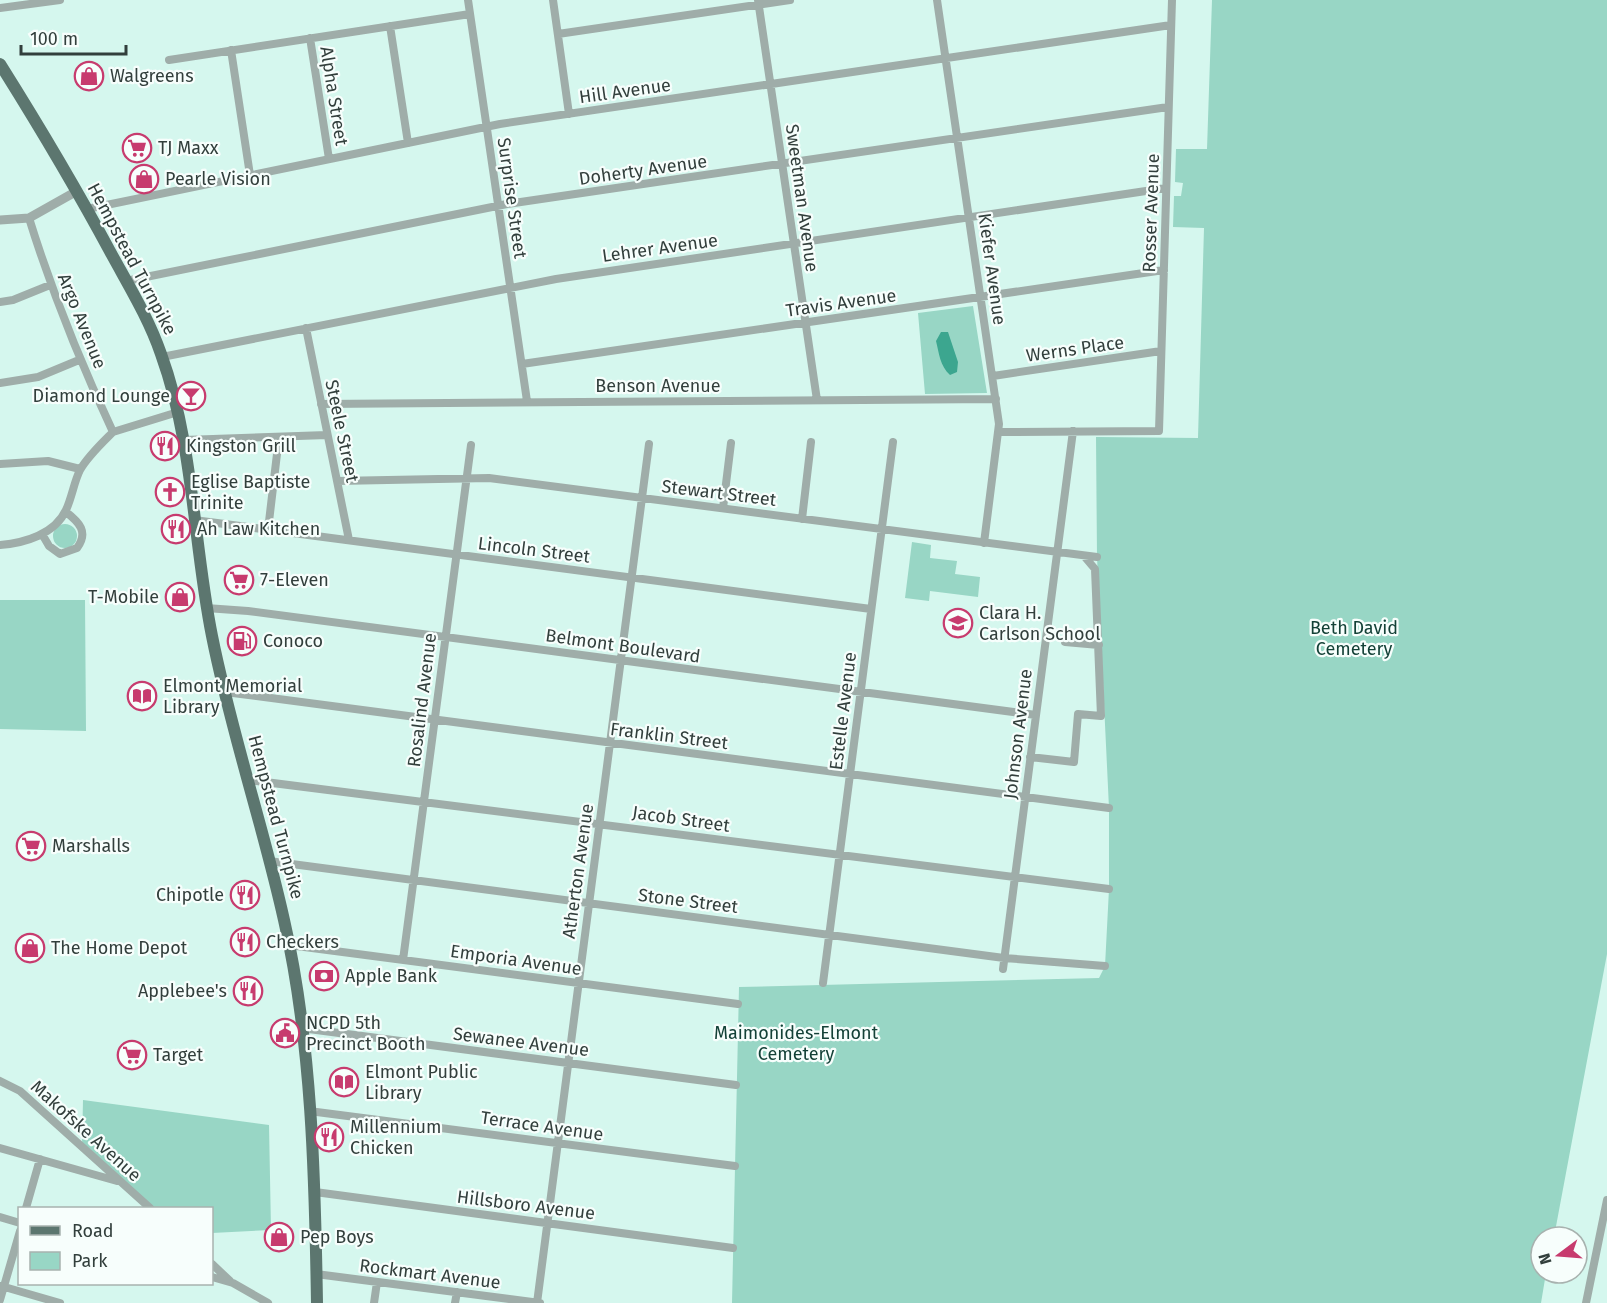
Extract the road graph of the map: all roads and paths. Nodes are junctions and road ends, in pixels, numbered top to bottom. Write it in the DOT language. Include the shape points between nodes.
graph roads {
  1 [pos="60,0"];
  2 [pos="468,0"];
  3 [pos="553,0"];
  4 [pos="790,0"];
  5 [pos="937,0"];
  6 [pos="1172,0"];
  7 [pos="758,2"];
  8 [pos="0,8"];
  9 [pos="470,14"];
  10 [pos="1171,25"];
  11 [pos="390,26"];
  12 [pos="558,34"];
  13 [pos="310,38"];
  14 [pos="231,50"];
  15 [pos="946,58"];
  16 [pos="169,60"];
  17 [pos="0,64"];
  18 [pos="4,76"];
  19 [pos="770,84"];
  20 [pos="1168,107"];
  21 [pos="569,114"];
  22 [pos="487,127"];
  23 [pos="957,138"];
  24 [pos="408,143"];
  25 [pos="329,159"];
  26 [pos="782,164"];
  27 [pos="250,175"];
  28 [pos="1166,189"];
  29 [pos="77,191"];
  30 [pos="498,207"];
  31 [pos="87,209"];
  32 [pos="29,218"];
  33 [pos="969,218"];
  34 [pos="0,220"];
  35 [pos="794,244"];
  36 [pos="1164,270"];
  37 [pos="126,281"];
  38 [pos="50,285"];
  39 [pos="510,286"];
  40 [pos="981,297"];
  41 [pos="0,302"];
  42 [pos="806,323"];
  43 [pos="306,328"];
  44 [pos="1161,351"];
  45 [pos="162,357"];
  46 [pos="79,360"];
  47 [pos="522,364"];
  48 [pos="993,376"];
  49 [pos="0,383"];
  50 [pos="996,399"];
  51 [pos="817,400"];
  52 [pos="527,401"];
  53 [pos="321,404"];
  54 [pos="178,412"];
  55 [pos="1073,431"];
  56 [pos="113,432"];
  57 [pos="998,432"];
  58 [pos="327,435"];
  59 [pos="279,437"];
  60 [pos="184,440"];
  61 [pos="811,442"];
  62 [pos="893,442"];
  63 [pos="731,443"];
  64 [pos="649,444"];
  65 [pos="471,445"];
  66 [pos="0,464"];
  67 [pos="80,469"];
  68 [pos="466,478"];
  69 [pos="337,481"];
  70 [pos="642,498"];
  71 [pos="723,508"];
  72 [pos="66,512"];
  73 [pos="802,519"];
  74 [pos="194,520"];
  75 [pos="268,530"];
  76 [pos="882,530"];
  77 [pos="42,534"];
  78 [pos="349,540"];
  79 [pos="984,543"];
  80 [pos="0,544"];
  81 [pos="1058,553"];
  82 [pos="456,555"];
  83 [pos="1084,556"];
  84 [pos="1097,558"];
  85 [pos="632,578"];
  86 [pos="206,608"];
  87 [pos="871,609"];
  88 [pos="445,637"];
  89 [pos="1065,642"];
  90 [pos="1099,645"];
  91 [pos="621,660"];
  92 [pos="225,692"];
  93 [pos="860,692"];
  94 [pos="1036,715"];
  95 [pos="434,720"];
  96 [pos="610,744"];
  97 [pos="1030,758"];
  98 [pos="850,775"];
  99 [pos="249,780"];
  100 [pos="1025,798"];
  101 [pos="424,800"];
  102 [pos="1109,808"];
  103 [pos="599,823"];
  104 [pos="839,855"];
  105 [pos="269,861"];
  106 [pos="1015,878"];
  107 [pos="413,880"];
  108 [pos="1109,889"];
  109 [pos="589,903"];
  110 [pos="828,935"];
  111 [pos="289,945"];
  112 [pos="1004,958"];
  113 [pos="403,960"];
  114 [pos="1105,966"];
  115 [pos="1003,969"];
  116 [pos="579,983"];
  117 [pos="823,983"];
  118 [pos="738,1004"];
  119 [pos="301,1028"];
  120 [pos="568,1063"];
  121 [pos="0,1081"];
  122 [pos="736,1085"];
  123 [pos="309,1111"];
  124 [pos="558,1143"];
  125 [pos="0,1148"];
  126 [pos="40,1159"];
  127 [pos="735,1166"];
  128 [pos="120,1182"];
  129 [pos="315,1192"];
  130 [pos="1607,1200"];
  131 [pos="27,1207"];
  132 [pos="148,1207"];
  133 [pos="0,1217"];
  134 [pos="18,1222"];
  135 [pos="547,1223"];
  136 [pos="18,1237"];
  137 [pos="733,1248"];
  138 [pos="213,1265"];
  139 [pos="316,1274"];
  140 [pos="213,1277"];
  141 [pos="377,1282"];
  142 [pos="233,1283"];
  143 [pos="2,1287"];
  144 [pos="457,1292"];
  145 [pos="0,1300"];
  146 [pos="60,1303"];
  147 [pos="268,1303"];
  148 [pos="317,1303"];
  149 [pos="374,1303"];
  150 [pos="455,1303"];
  151 [pos="538,1303"];
  152 [pos="1586,1303"];
  1 -- 8 [label="street"];
  2 -- 9 [label="street, Surprise Street"];
  3 -- 12 [label="street"];
  4 -- 7 [label="street"];
  5 -- 15 [label="street, Kiefer Avenue"];
  6 -- 10 [label="street, Rosser Avenue"];
  7 -- 12 [label="street"];
  7 -- 19 [label="street, Sweetman Avenue"];
  9 -- 11 [label="street"];
  9 -- 22 [label="street, Surprise Street"];
  10 -- 15 [label="street, Hill Avenue"];
  10 -- 20 [label="street, Rosser Avenue"];
  11 -- 13 [label="street"];
  11 -- 24 [label="street"];
  12 -- 21 [label="street"];
  13 -- 14 [label="street"];
  13 -- 25 [label="street, Alpha Street"];
  14 -- 16 [label="street"];
  14 -- 27 [label="street"];
  15 -- 19 [label="street, Hill Avenue"];
  15 -- 23 [label="street, Kiefer Avenue"];
  17 -- 18 [label="main road, Hempstead Turnpike"];
  18 -- 29 [label="main road, Hempstead Turnpike"];
  19 -- 21 [label="street, Hill Avenue"];
  19 -- 26 [label="street, Sweetman Avenue"];
  20 -- 23 [label="street, Doherty Avenue"];
  20 -- 28 [label="street, Rosser Avenue"];
  21 -- 22 [label="street, Hill Avenue"];
  22 -- 24 [label="street, Hill Avenue"];
  22 -- 30 [label="street, Surprise Street"];
  23 -- 26 [label="street, Doherty Avenue"];
  23 -- 33 [label="street, Kiefer Avenue"];
  24 -- 25 [label="street, Hill Avenue"];
  25 -- 27 [label="street, Hill Avenue"];
  26 -- 30 [label="street, Doherty Avenue"];
  26 -- 35 [label="street, Sweetman Avenue"];
  27 -- 31 [label="street, Hill Avenue"];
  28 -- 33 [label="street, Lehrer Avenue"];
  28 -- 36 [label="street, Rosser Avenue"];
  29 -- 31 [label="main road, Hempstead Turnpike"];
  29 -- 32 [label="street"];
  30 -- 37 [label="street, Doherty Avenue"];
  30 -- 39 [label="street, Surprise Street"];
  31 -- 37 [label="main road, Hempstead Turnpike"];
  32 -- 34 [label="street"];
  32 -- 38 [label="street, Argo Avenue"];
  33 -- 35 [label="street, Lehrer Avenue"];
  33 -- 40 [label="street, Kiefer Avenue"];
  35 -- 39 [label="street, Lehrer Avenue"];
  35 -- 42 [label="street, Sweetman Avenue"];
  36 -- 40 [label="street, Travis Avenue"];
  36 -- 44 [label="street, Rosser Avenue"];
  37 -- 45 [label="main road, Hempstead Turnpike"];
  38 -- 41 [label="street"];
  38 -- 46 [label="street, Argo Avenue"];
  39 -- 43 [label="street, Lehrer Avenue"];
  39 -- 47 [label="street, Surprise Street"];
  40 -- 42 [label="street, Travis Avenue"];
  40 -- 48 [label="street, Kiefer Avenue"];
  42 -- 47 [label="street, Travis Avenue"];
  42 -- 51 [label="street, Sweetman Avenue"];
  43 -- 45 [label="street, Lehrer Avenue"];
  43 -- 53 [label="street, Steele Street"];
  44 -- 48 [label="street, Werns Place"];
  44 -- 55 [label="street, Rosser Avenue" via="1160,431"];
  45 -- 54 [label="main road, Hempstead Turnpike"];
  46 -- 49 [label="street" via="38,377"];
  46 -- 56 [label="street, Argo Avenue"];
  47 -- 52 [label="street, Surprise Street"];
  48 -- 50 [label="street, Kiefer Avenue"];
  50 -- 51 [label="street, Benson Avenue"];
  50 -- 57 [label="street, Kiefer Avenue"];
  51 -- 52 [label="street, Benson Avenue"];
  52 -- 53 [label="street, Benson Avenue"];
  53 -- 58 [label="street, Steele Street"];
  54 -- 56 [label="street"];
  54 -- 60 [label="main road, Hempstead Turnpike"];
  55 -- 57 [label="street"];
  55 -- 81 [label="street, Johnson Avenue"];
  56 -- 67 [label="street"];
  57 -- 79 [label="street, Kiefer Avenue"];
  58 -- 59 [label="street"];
  58 -- 69 [label="street, Steele Street"];
  59 -- 60 [label="street"];
  59 -- 75 [label="street"];
  60 -- 74 [label="main road, Hempstead Turnpike"];
  61 -- 73 [label="street"];
  62 -- 76 [label="street, Estelle Avenue"];
  63 -- 71 [label="street"];
  64 -- 70 [label="street, Atherton Avenue"];
  65 -- 68 [label="street, Rosalind Avenue"];
  66 -- 67 [label="street" via="48,461"];
  67 -- 72 [label="street"];
  68 -- 69 [label="street, Stewart Street"];
  68 -- 70 [label="street, Stewart Street" via="489,477"];
  68 -- 82 [label="street, Rosalind Avenue"];
  69 -- 78 [label="street, Steele Street"];
  70 -- 71 [label="street, Stewart Street"];
  70 -- 85 [label="street, Atherton Avenue"];
  71 -- 73 [label="street, Stewart Street"];
  72 -- 77 [label="street"];
  72 -- 77 [label="street" via="83,531 77,548 60,554"];
  73 -- 76 [label="street, Stewart Street"];
  74 -- 75 [label="street, Lincoln Street"];
  74 -- 86 [label="main road, Hempstead Turnpike"];
  75 -- 78 [label="street, Lincoln Street"];
  76 -- 79 [label="street, Stewart Street"];
  76 -- 87 [label="street, Estelle Avenue"];
  77 -- 80 [label="street"];
  78 -- 82 [label="street, Lincoln Street"];
  79 -- 81 [label="street, Stewart Street"];
  81 -- 83 [label="street, Stewart Street"];
  81 -- 94 [label="street, Johnson Avenue"];
  82 -- 85 [label="street, Lincoln Street"];
  82 -- 88 [label="street, Rosalind Avenue"];
  83 -- 84 [label="street, Stewart Street"];
  83 -- 90 [label="street" via="1095,569"];
  85 -- 87 [label="street, Lincoln Street"];
  85 -- 91 [label="street, Atherton Avenue"];
  86 -- 88 [label="street, Belmont Boulevard"];
  86 -- 92 [label="main road, Hempstead Turnpike"];
  87 -- 93 [label="street, Estelle Avenue"];
  88 -- 91 [label="street, Belmont Boulevard"];
  88 -- 95 [label="street, Rosalind Avenue"];
  89 -- 90 [label="street"];
  90 -- 97 [label="street" via="1101,716 1077,714 1074,762"];
  91 -- 93 [label="street, Belmont Boulevard"];
  91 -- 96 [label="street, Atherton Avenue"];
  92 -- 95 [label="street, Franklin Street"];
  92 -- 99 [label="main road, Hempstead Turnpike"];
  93 -- 94 [label="street, Belmont Boulevard"];
  93 -- 98 [label="street, Estelle Avenue"];
  94 -- 97 [label="street, Johnson Avenue"];
  95 -- 96 [label="street, Franklin Street"];
  95 -- 101 [label="street, Rosalind Avenue"];
  96 -- 98 [label="street, Franklin Street"];
  96 -- 103 [label="street, Atherton Avenue"];
  97 -- 100 [label="street, Johnson Avenue"];
  98 -- 100 [label="street, Franklin Street"];
  98 -- 104 [label="street, Estelle Avenue"];
  99 -- 101 [label="street, Jacob Street"];
  99 -- 105 [label="main road, Hempstead Turnpike"];
  100 -- 102 [label="street, Franklin Street"];
  100 -- 106 [label="street, Johnson Avenue"];
  101 -- 103 [label="street, Jacob Street"];
  101 -- 107 [label="street, Rosalind Avenue"];
  103 -- 104 [label="street, Jacob Street"];
  103 -- 109 [label="street, Atherton Avenue"];
  104 -- 106 [label="street, Jacob Street"];
  104 -- 110 [label="street, Estelle Avenue"];
  105 -- 107 [label="street, Stone Street"];
  105 -- 111 [label="main road, Hempstead Turnpike"];
  106 -- 108 [label="street, Jacob Street"];
  106 -- 112 [label="street, Johnson Avenue"];
  107 -- 109 [label="street, Stone Street"];
  107 -- 113 [label="street, Rosalind Avenue"];
  109 -- 110 [label="street, Stone Street"];
  109 -- 116 [label="street, Atherton Avenue"];
  110 -- 112 [label="street, Stone Street"];
  110 -- 117 [label="street, Estelle Avenue"];
  111 -- 113 [label="street, Emporia Avenue"];
  111 -- 119 [label="main road, Hempstead Turnpike"];
  112 -- 114 [label="street, Stone Street"];
  112 -- 115 [label="street, Johnson Avenue"];
  113 -- 116 [label="street, Emporia Avenue"];
  116 -- 118 [label="street, Emporia Avenue"];
  116 -- 120 [label="street, Atherton Avenue"];
  119 -- 120 [label="street, Sewanee Avenue"];
  119 -- 123 [label="main road, Hempstead Turnpike"];
  120 -- 122 [label="street, Sewanee Avenue"];
  120 -- 124 [label="street, Atherton Avenue"];
  121 -- 128 [label="street, Makofske Avenue" via="20,1091"];
  123 -- 124 [label="street, Terrace Avenue"];
  123 -- 129 [label="main road, Hempstead Turnpike"];
  124 -- 127 [label="street, Terrace Avenue"];
  124 -- 135 [label="street, Atherton Avenue"];
  125 -- 126 [label="street"];
  126 -- 128 [label="street"];
  126 -- 131 [label="street"];
  128 -- 132 [label="street, Makofske Avenue"];
  129 -- 135 [label="street, Hillsboro Avenue"];
  129 -- 139 [label="main road, Hempstead Turnpike"];
  130 -- 152 [label="street"];
  133 -- 134 [label="street"];
  135 -- 137 [label="street, Hillsboro Avenue"];
  135 -- 151 [label="street, Atherton Avenue"];
  136 -- 143 [label="street"];
  138 -- 142 [label="street"];
  139 -- 141 [label="street, Rockmart Avenue"];
  139 -- 148 [label="main road, Hempstead Turnpike"];
  140 -- 142 [label="street"];
  141 -- 144 [label="street, Rockmart Avenue"];
  141 -- 149 [label="street"];
  142 -- 147 [label="street"];
  143 -- 145 [label="street"];
  143 -- 146 [label="street"];
  144 -- 150 [label="street"];
  144 -- 151 [label="street, Rockmart Avenue"];
}
